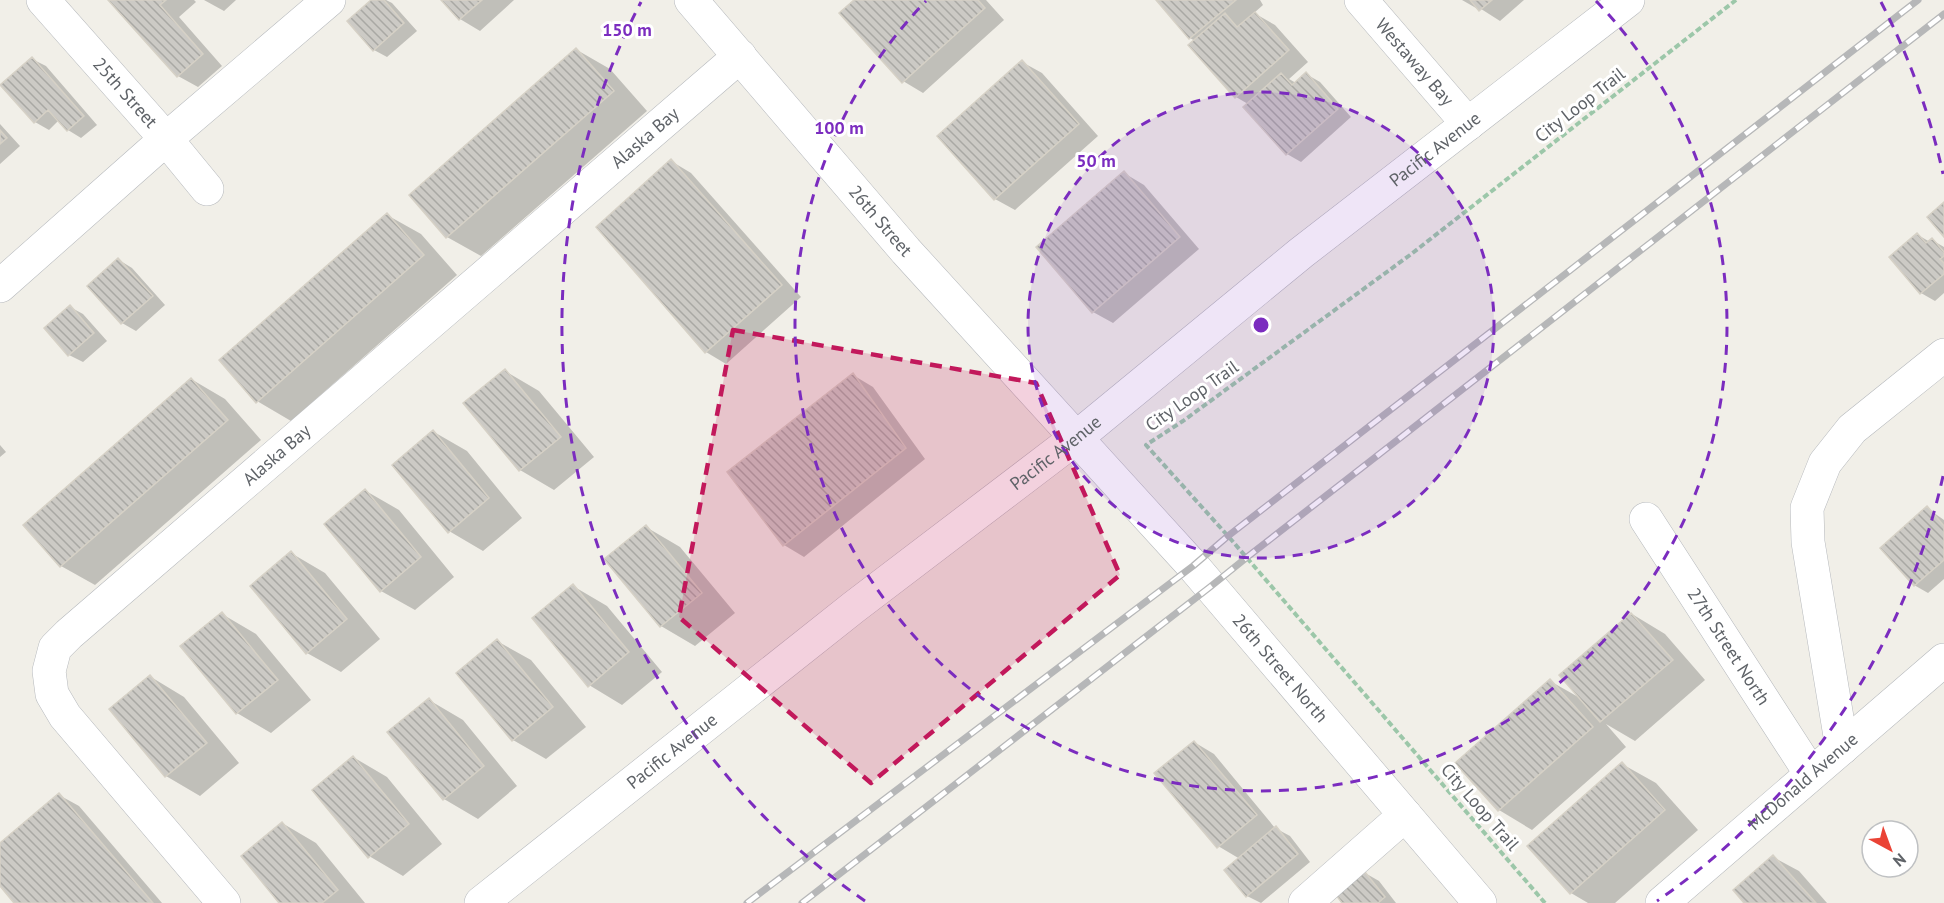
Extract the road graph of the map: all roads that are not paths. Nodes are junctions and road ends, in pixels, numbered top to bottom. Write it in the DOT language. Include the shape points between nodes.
graph roads {
  1 [pos="43,0"];
  2 [pos="329,0"];
  3 [pos="691,0"];
  4 [pos="1361,0"];
  5 [pos="1628,0"];
  6 [pos="740,56"];
  7 [pos="1468,124"];
  8 [pos="166,139"];
  9 [pos="207,189"];
  10 [pos="0,286"];
  11 [pos="1944,355"];
  12 [pos="1076,438"];
  13 [pos="1647,519"];
  14 [pos="1944,660"];
  15 [pos="1842,748"];
  16 [pos="1811,774"];
  17 [pos="1405,816"];
  18 [pos="224,903"];
  19 [pos="481,903"];
  20 [pos="1305,903"];
  21 [pos="1480,903"];
  22 [pos="1662,903"];
  1 -- 8 [label="street, 25th Street"];
  2 -- 8 [label="street"];
  3 -- 6 [label="street, 26th Street"];
  4 -- 7 [label="street, Westaway Bay"];
  5 -- 7 [label="street, Pacific Avenue"];
  6 -- 12 [label="street, 26th Street" via="906,251"];
  6 -- 18 [label="street, Alaska Bay" via="55,648 49,671 52,694 65,716"];
  7 -- 12 [label="street, Pacific Avenue" via="1301,253"];
  8 -- 9 [label="street, 25th Street"];
  8 -- 10 [label="street"];
  11 -- 15 [label="street" via="1852,429 1826,463 1807,508 1808,542"];
  12 -- 17 [label="street, 26th Street North" via="1192,566"];
  12 -- 19 [label="street, Pacific Avenue" via="844,614"];
  13 -- 16 [label="street, 27th Street North"];
  14 -- 15 [label="street, McDonald Avenue"];
  15 -- 16 [label="street, McDonald Avenue"];
  16 -- 22 [label="street, McDonald Avenue"];
  17 -- 20 [label="street"];
  17 -- 21 [label="street, 26th Street North"];
}
